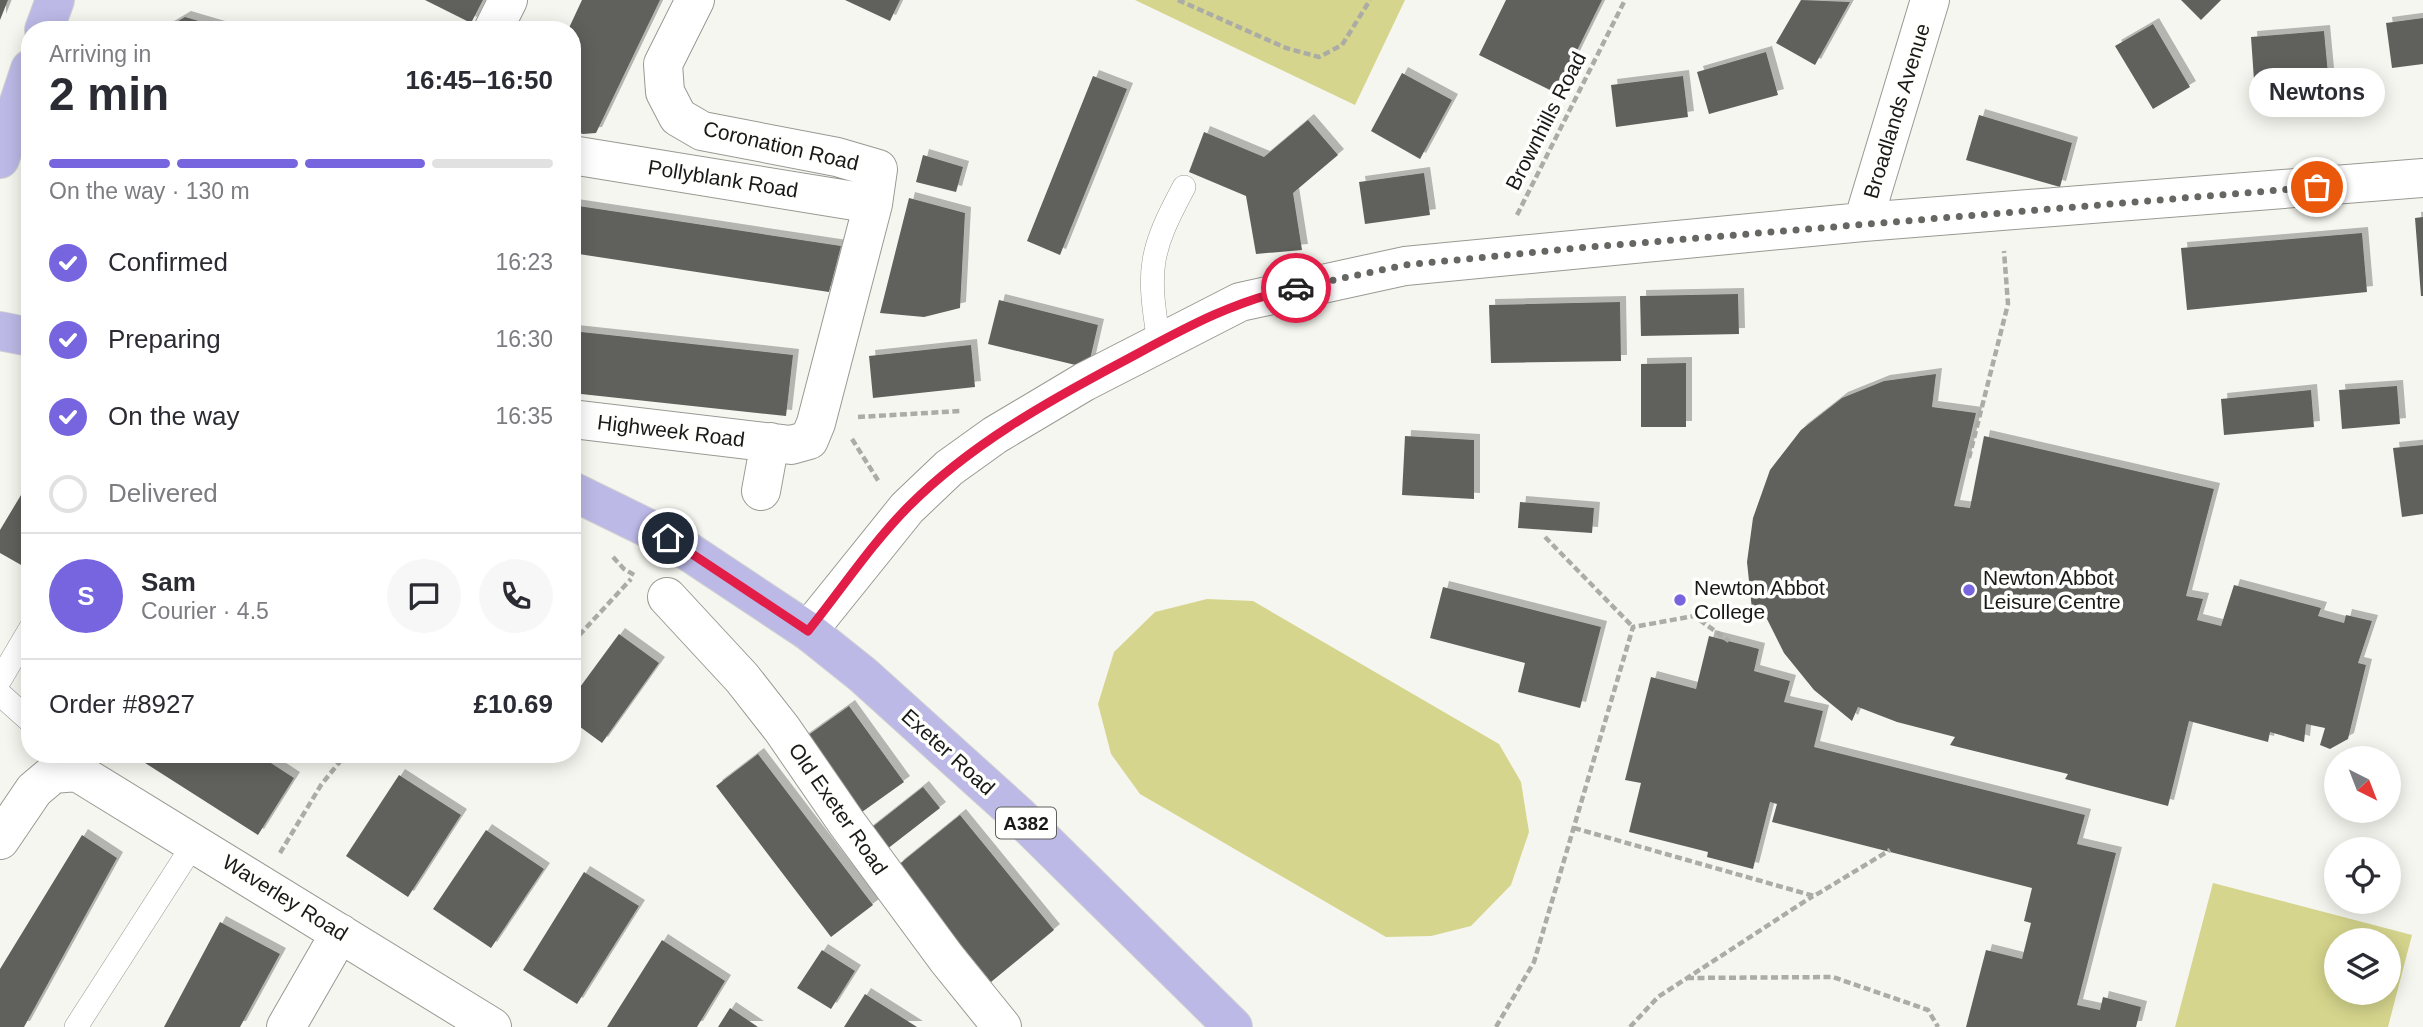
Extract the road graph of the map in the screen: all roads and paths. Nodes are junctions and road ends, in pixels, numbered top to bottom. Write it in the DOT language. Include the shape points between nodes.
graph roads {
  1 [pos="55,0"];
  2 [pos="509,0"];
  3 [pos="695,0"];
  4 [pos="1178,0"];
  5 [pos="1370,0"];
  6 [pos="1625,0"];
  7 [pos="1930,0"];
  8 [pos="47,21"];
  9 [pos="498,21"];
  10 [pos="21,96"];
  11 [pos="581,156"];
  12 [pos="0,159"];
  13 [pos="2423,178"];
  14 [pos="1184,187"];
  15 [pos="873,204"];
  16 [pos="2000,211"];
  17 [pos="1863,222"];
  18 [pos="1496,256"];
  19 [pos="0,331"];
  20 [pos="21,335"];
  21 [pos="1159,342"];
  22 [pos="581,420"];
  23 [pos="839,423"];
  24 [pos="995,435"];
  25 [pos="769,442"];
  26 [pos="1969,458"];
  27 [pos="878,481"];
  28 [pos="761,491"];
  29 [pos="581,495"];
  30 [pos="1545,537"];
  31 [pos="668,538"];
  32 [pos="667,597"];
  33 [pos="1633,628"];
  34 [pos="808,631"];
  35 [pos="581,633"];
  36 [pos="1729,641"];
  37 [pos="21,644"];
  38 [pos="0,680"];
  39 [pos="0,694"];
  40 [pos="21,713"];
  41 [pos="340,763"];
  42 [pos="59,767"];
  43 [pos="1574,828"];
  44 [pos="0,840"];
  45 [pos="195,842"];
  46 [pos="1891,850"];
  47 [pos="262,884"];
  48 [pos="1814,896"];
  49 [pos="340,933"];
  50 [pos="1687,978"];
  51 [pos="76,1027"];
  52 [pos="286,1027"];
  53 [pos="492,1027"];
  54 [pos="1002,1027"];
  55 [pos="1233,1027"];
  56 [pos="1496,1027"];
  57 [pos="1630,1027"];
  58 [pos="1938,1027"];
  1 -- 8 [label="main road"];
  2 -- 9 [label="street"];
  3 -- 15 [label="street, Coronation Road" via="663,64 665,92 678,117 702,131 878,169"];
  4 -- 5 [label="path" via="1286,48 1319,57 1342,45"];
  6 -- 18 [label="path, Brownhills Road"];
  7 -- 17 [label="street, Broadlands Avenue"];
  10 -- 12 [label="main road"];
  11 -- 15 [label="street, Pollyblank Road"];
  13 -- 16 [label="street"];
  14 -- 21 [label="lane" via="1163,226 1150,269"];
  15 -- 23 [label="street, Coronation Road"];
  16 -- 17 [label="street"];
  16 -- 26 [label="path" via="2008,304"];
  17 -- 18 [label="street"];
  18 -- 21 [label="street" via="1405,265 1240,302"];
  19 -- 20 [label="main road"];
  21 -- 24 [label="street"];
  22 -- 25 [label="street, Highweek Road"];
  23 -- 24 [label="path" via="959,410 976,417"];
  23 -- 25 [label="street, Highweek Road" via="791,445"];
  23 -- 27 [label="path"];
  24 -- 34 [label="street" via="907,508"];
  25 -- 28 [label="street, Highweek Road"];
  29 -- 31 [label="main road, A382"];
  30 -- 33 [label="path"];
  31 -- 34 [label="main road, A382"];
  31 -- 35 [label="path"];
  32 -- 54 [label="street, Old Exeter Road" via="782,729 853,832"];
  33 -- 36 [label="path" via="1694,615"];
  33 -- 43 [label="path"];
  34 -- 55 [label="main road, Exeter Road / A382" via="1017,814"];
  37 -- 38 [label="lane"];
  39 -- 40 [label="lane"];
  41 -- 47 [label="path" via="292,829"];
  42 -- 44 [label="street" via="34,790"];
  42 -- 45 [label="street, Waverley Road"];
  43 -- 48 [label="path"];
  43 -- 56 [label="path" via="1534,962"];
  45 -- 47 [label="street, Waverley Road"];
  45 -- 51 [label="lane"];
  46 -- 48 [label="path"];
  47 -- 49 [label="street, Waverley Road"];
  48 -- 50 [label="path"];
  49 -- 52 [label="street"];
  49 -- 53 [label="street, Waverley Road"];
  50 -- 57 [label="path" via="1658,997"];
  50 -- 58 [label="path" via="1833,977 1928,1010"];
}
